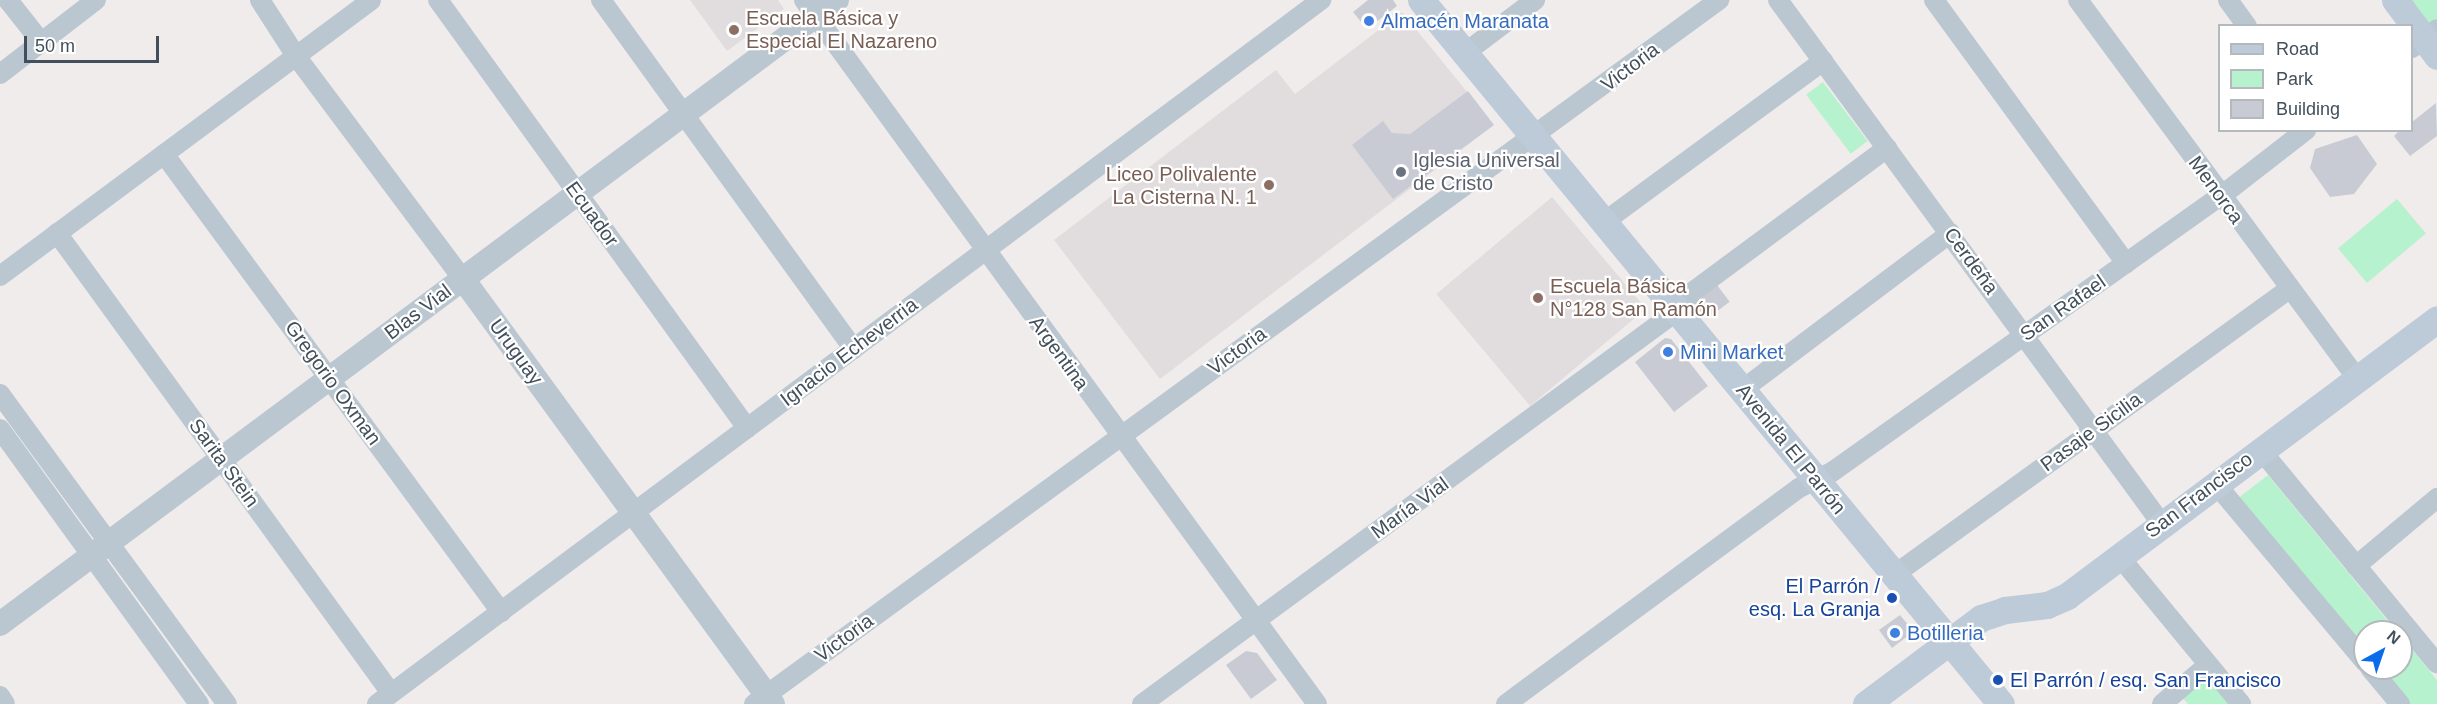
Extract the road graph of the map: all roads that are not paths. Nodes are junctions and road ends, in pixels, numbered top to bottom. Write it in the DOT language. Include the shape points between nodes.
graph roads {
  1 [pos="8,0"];
  2 [pos="96,0"];
  3 [pos="260,0"];
  4 [pos="371,0"];
  5 [pos="438,0"];
  6 [pos="601,0"];
  7 [pos="837,0"];
  8 [pos="1321,0"];
  9 [pos="1421,0"];
  10 [pos="1535,0"];
  11 [pos="1719,0"];
  12 [pos="1778,0"];
  13 [pos="1934,0"];
  14 [pos="2078,0"];
  15 [pos="2228,0"];
  16 [pos="2396,0"];
  17 [pos="810,8"];
  18 [pos="2246,24"];
  19 [pos="41,42"];
  20 [pos="2427,43"];
  21 [pos="1464,53"];
  22 [pos="296,56"];
  23 [pos="1823,61"];
  24 [pos="0,74"];
  25 [pos="684,114"];
  26 [pos="2303,132"];
  27 [pos="1533,136"];
  28 [pos="1887,148"];
  29 [pos="164,154"];
  30 [pos="578,193"];
  31 [pos="2221,196"];
  32 [pos="1604,222"];
  33 [pos="1950,233"];
  34 [pos="57,234"];
  35 [pos="985,251"];
  36 [pos="2126,263"];
  37 [pos="0,276"];
  38 [pos="463,279"];
  39 [pos="2289,289"];
  40 [pos="1677,310"];
  41 [pos="2437,319"];
  42 [pos="2025,335"];
  43 [pos="854,349"];
  44 [pos="329,378"];
  45 [pos="2357,378"];
  46 [pos="1742,390"];
  47 [pos="0,394"];
  48 [pos="747,428"];
  49 [pos="0,429"];
  50 [pos="2094,430"];
  51 [pos="1119,438"];
  52 [pos="2260,449"];
  53 [pos="221,459"];
  54 [pos="1816,480"];
  55 [pos="2215,483"];
  56 [pos="2437,498"];
  57 [pos="633,513"];
  58 [pos="2161,523"];
  59 [pos="100,550"];
  60 [pos="2119,556"];
  61 [pos="2356,566"];
  62 [pos="1894,575"];
  63 [pos="501,612"];
  64 [pos="1255,621"];
  65 [pos="0,624"];
  66 [pos="1949,642"];
  67 [pos="2353,648"];
  68 [pos="2435,657"];
  69 [pos="2208,665"];
  70 [pos="2378,680"];
  71 [pos="0,696"];
  72 [pos="384,699"];
  73 [pos="765,701"];
  74 [pos="2171,701"];
  75 [pos="2394,702"];
  76 [pos="6,704"];
  77 [pos="199,704"];
  78 [pos="227,704"];
  79 [pos="1142,704"];
  80 [pos="1317,704"];
  81 [pos="1506,704"];
  82 [pos="1866,704"];
  83 [pos="2001,704"];
  84 [pos="2241,704"];
  1 -- 19 [label="street"];
  2 -- 19 [label="street"];
  3 -- 22 [label="street, Uruguay"];
  4 -- 22 [label="street"];
  5 -- 30 [label="street, Ecuador"];
  6 -- 25 [label="street"];
  7 -- 17 [label="street, Blas Vial"];
  8 -- 35 [label="street, Ignacio Echeverria"];
  9 -- 21 [label="main road, Avenida El Parrón"];
  10 -- 21 [label="street"];
  11 -- 27 [label="street, Victoria"];
  12 -- 23 [label="street, Cerdeña"];
  13 -- 36 [label="street"];
  14 -- 31 [label="street, Menorca"];
  15 -- 18 [label="street"];
  16 -- 20 [label="main road"];
  17 -- 25 [label="street, Blas Vial"];
  17 -- 35 [label="street, Argentina"];
  19 -- 24 [label="street"];
  21 -- 27 [label="main road, Avenida El Parrón"];
  22 -- 29 [label="street"];
  22 -- 38 [label="street, Uruguay"];
  23 -- 28 [label="street, Cerdeña"];
  23 -- 32 [label="street"];
  25 -- 30 [label="street, Blas Vial"];
  25 -- 43 [label="street"];
  26 -- 31 [label="street, San Rafael"];
  27 -- 32 [label="main road, Avenida El Parrón"];
  27 -- 51 [label="street, Victoria"];
  28 -- 33 [label="street, Cerdeña"];
  28 -- 40 [label="street, María Vial" via="1691,293"];
  29 -- 34 [label="street"];
  29 -- 44 [label="street, Gregorio Oxman"];
  30 -- 38 [label="street, Blas Vial"];
  30 -- 48 [label="street, Ecuador"];
  31 -- 36 [label="street, San Rafael"];
  31 -- 39 [label="street, Menorca"];
  32 -- 40 [label="main road, Avenida El Parrón"];
  33 -- 42 [label="street, Cerdeña"];
  33 -- 46 [label="street"];
  34 -- 37 [label="street"];
  34 -- 53 [label="street, Sarita Stein"];
  35 -- 43 [label="street, Ignacio Echeverria"];
  35 -- 51 [label="street, Argentina"];
  36 -- 42 [label="street, San Rafael"];
  38 -- 44 [label="street, Blas Vial"];
  38 -- 57 [label="street, Uruguay"];
  39 -- 45 [label="street, Menorca"];
  39 -- 50 [label="street, Pasaje Sicilia"];
  40 -- 46 [label="main road, Avenida El Parrón"];
  40 -- 64 [label="street, María Vial"];
  41 -- 45 [label="main road, San Francisco"];
  42 -- 50 [label="street, Cerdeña"];
  42 -- 54 [label="street, San Rafael"];
  43 -- 48 [label="street, Ignacio Echeverria"];
  44 -- 53 [label="street, Blas Vial"];
  44 -- 63 [label="street, Gregorio Oxman"];
  45 -- 52 [label="main road, San Francisco"];
  46 -- 54 [label="main road, Avenida El Parrón"];
  47 -- 59 [label="street"];
  48 -- 57 [label="street, Ignacio Echeverria"];
  49 -- 59 [label="street"];
  50 -- 58 [label="street, Cerdeña"];
  50 -- 62 [label="street, Pasaje Sicilia"];
  51 -- 64 [label="street, Argentina"];
  51 -- 73 [label="street, Victoria"];
  52 -- 55 [label="main road, San Francisco"];
  52 -- 61 [label="street"];
  53 -- 59 [label="street, Blas Vial"];
  53 -- 72 [label="street, Sarita Stein"];
  54 -- 62 [label="main road, Avenida El Parrón"];
  54 -- 81 [label="street, San Rafael" via="1799,488"];
  55 -- 58 [label="main road, San Francisco"];
  55 -- 67 [label="street"];
  56 -- 61 [label="street"];
  57 -- 63 [label="street, Ignacio Echeverria"];
  57 -- 73 [label="street, Uruguay"];
  58 -- 60 [label="main road, San Francisco"];
  59 -- 65 [label="street, Blas Vial"];
  59 -- 77 [label="street"];
  59 -- 78 [label="street"];
  60 -- 66 [label="main road, San Francisco" via="2057,601 1989,614"];
  60 -- 69 [label="street"];
  61 -- 68 [label="street"];
  62 -- 66 [label="main road, Avenida El Parrón"];
  63 -- 72 [label="street, Ignacio Echeverria"];
  64 -- 79 [label="street, María Vial"];
  64 -- 80 [label="street, Argentina"];
  66 -- 82 [label="main road, San Francisco"];
  66 -- 83 [label="main road, Avenida El Parrón"];
  69 -- 74 [label="street"];
  69 -- 84 [label="street"];
  70 -- 75 [label="street"];
  71 -- 76 [label="street"];
}
